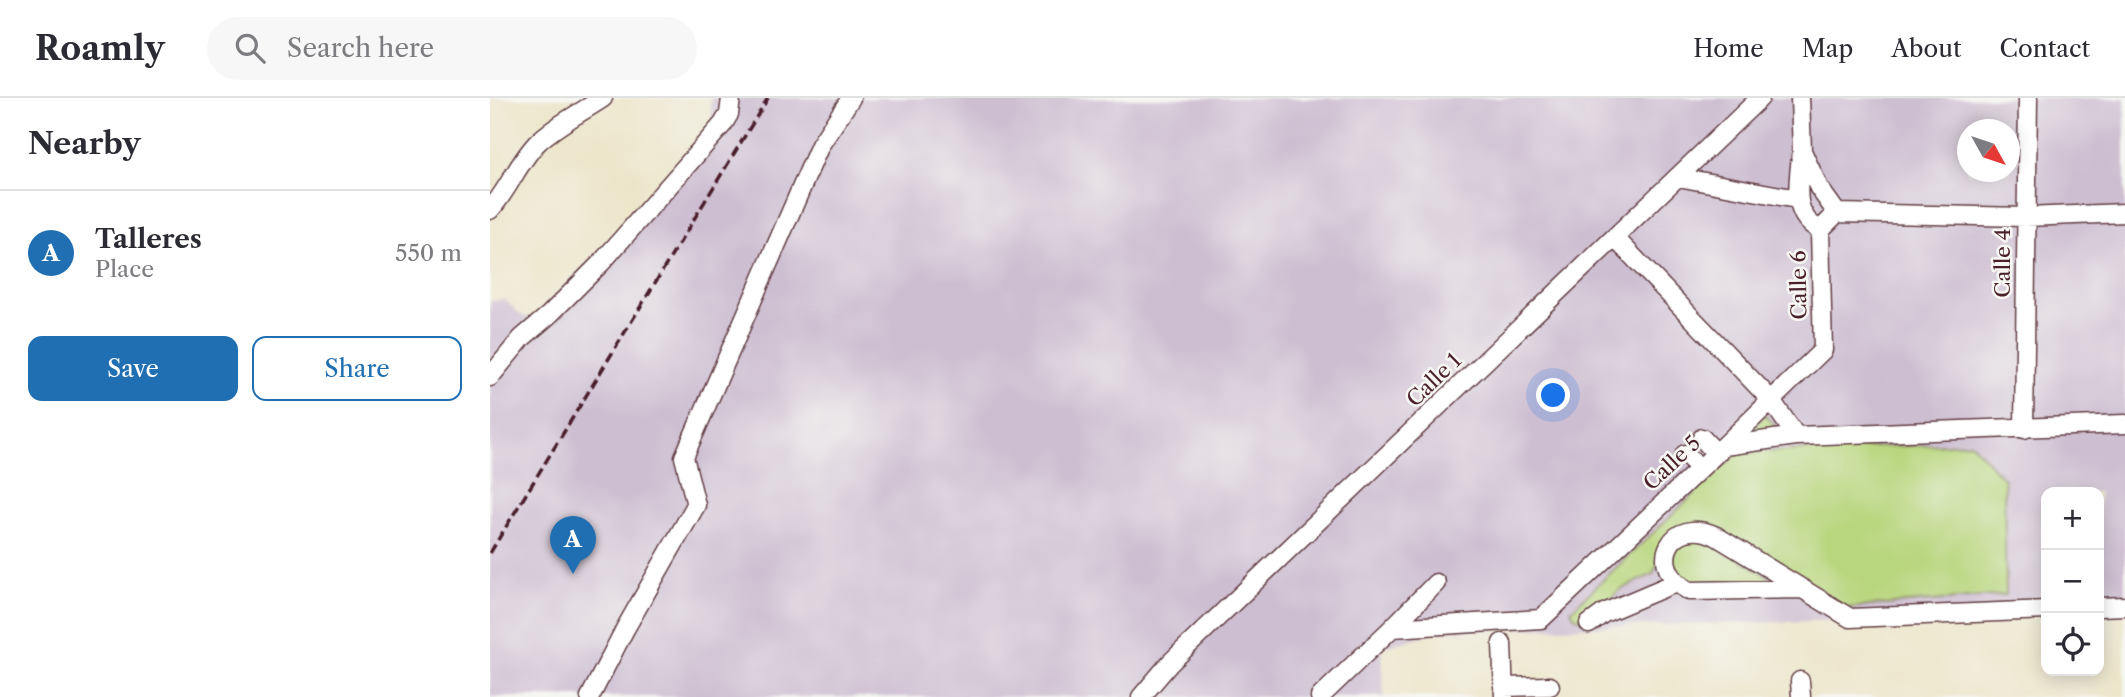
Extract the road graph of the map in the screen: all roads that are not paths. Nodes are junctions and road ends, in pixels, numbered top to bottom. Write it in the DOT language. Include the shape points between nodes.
graph roads {
  1 [pos="603,98"];
  2 [pos="731,98"];
  3 [pos="851,98"];
  4 [pos="1760,98"];
  5 [pos="1800,98"];
  6 [pos="2028,98"];
  7 [pos="1802,152"];
  8 [pos="1678,177"];
  9 [pos="1797,200"];
  10 [pos="490,210"];
  11 [pos="1837,213"];
  12 [pos="2125,213"];
  13 [pos="2026,217"];
  14 [pos="1820,230"];
  15 [pos="1615,238"];
  16 [pos="490,377"];
  17 [pos="1771,400"];
  18 [pos="2125,424"];
  19 [pos="2024,429"];
  20 [pos="1796,436"];
  21 [pos="1702,439"];
  22 [pos="1720,450"];
  23 [pos="1685,454"];
  24 [pos="1700,468"];
  25 [pos="1436,583"];
  26 [pos="1675,583"];
  27 [pos="1803,589"];
  28 [pos="2125,606"];
  29 [pos="2104,607"];
  30 [pos="2041,610"];
  31 [pos="1589,624"];
  32 [pos="1392,628"];
  33 [pos="1502,643"];
  34 [pos="1550,686"];
  35 [pos="1503,692"];
  36 [pos="590,697"];
  37 [pos="1141,697"];
  38 [pos="1320,697"];
  1 -- 10 [label="lane" via="539,141"];
  2 -- 16 [label="lane" via="729,114 714,134 601,263 522,338"];
  3 -- 36 [label="lane" via="820,145 684,457 696,505"];
  4 -- 8 [label="lane, Calle 1"];
  5 -- 7 [label="lane"];
  6 -- 13 [label="lane, Calle 4"];
  7 -- 9 [label="lane"];
  7 -- 11 [label="lane"];
  8 -- 9 [label="lane"];
  8 -- 15 [label="lane, Calle 1"];
  9 -- 14 [label="lane" via="1807,222"];
  11 -- 13 [label="lane"];
  11 -- 14 [label="lane, Calle 6"];
  12 -- 13 [label="lane"];
  13 -- 19 [label="lane, Calle 4"];
  14 -- 17 [label="lane, Calle 6" via="1823,350"];
  15 -- 17 [label="lane"];
  15 -- 37 [label="lane, Calle 1" via="1170,663"];
  17 -- 20 [label="lane"];
  17 -- 22 [label="lane, Calle 6"];
  18 -- 19 [label="lane, Calle 5"];
  19 -- 20 [label="lane, Calle 5"];
  20 -- 22 [label="lane, Calle 5"];
  21 -- 22 [label="lane"];
  22 -- 24 [label="lane, Calle 5"];
  23 -- 24 [label="lane"];
  24 -- 32 [label="lane, Calle 5" via="1657,497 1586,564 1541,619 1462,616"];
  25 -- 32 [label="lane"];
  26 -- 27 [label="lane" via="1698,592"];
  26 -- 27 [label="lane" via="1665,561 1667,550 1679,535 1698,530 1716,536"];
  26 -- 31 [label="lane" via="1604,612"];
  27 -- 30 [label="lane" via="1850,618"];
  28 -- 29 [label="lane"];
  32 -- 38 [label="lane"];
  33 -- 35 [label="lane"];
  34 -- 35 [label="lane"];
}
